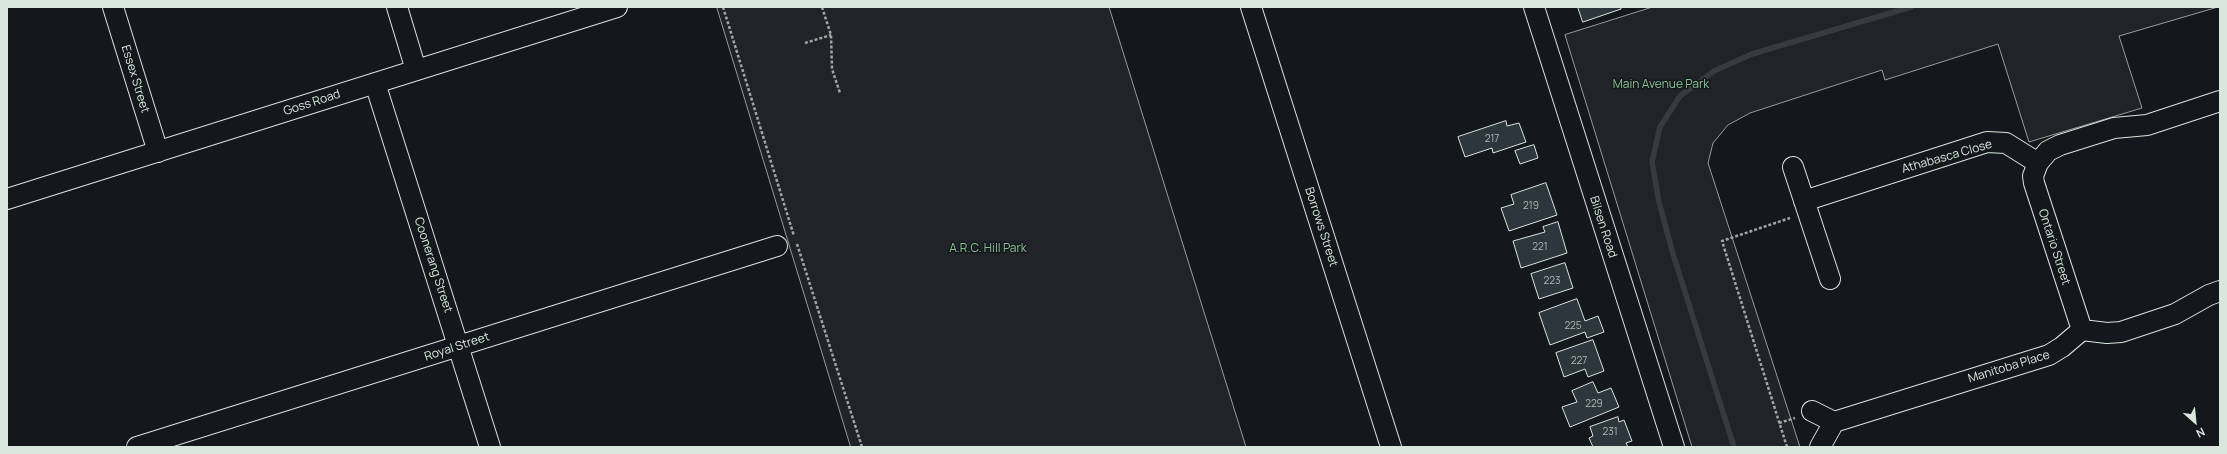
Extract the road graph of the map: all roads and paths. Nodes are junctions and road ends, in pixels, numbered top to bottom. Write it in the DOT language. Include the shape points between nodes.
graph roads {
  1 [pos="113,7"];
  2 [pos="397,7"];
  3 [pos="617,7"];
  4 [pos="723,7"];
  5 [pos="822,7"];
  6 [pos="1251,7"];
  7 [pos="1534,7"];
  8 [pos="831,35"];
  9 [pos="805,42"];
  10 [pos="416,70"];
  11 [pos="375,83"];
  12 [pos="840,93"];
  13 [pos="2220,102"];
  14 [pos="158,152"];
  15 [pos="2038,163"];
  16 [pos="1793,167"];
  17 [pos="7,199"];
  18 [pos="1804,201"];
  19 [pos="777,246"];
  20 [pos="1830,279"];
  21 [pos="2220,291"];
  22 [pos="2082,330"];
  23 [pos="459,346"];
  24 [pos="1812,411"];
  25 [pos="1834,422"];
  26 [pos="137,447"];
  27 [pos="490,447"];
  28 [pos="862,447"];
  29 [pos="1391,447"];
  30 [pos="1674,447"];
  31 [pos="1787,447"];
  32 [pos="1820,447"];
  1 -- 14 [label="street, Essex Street"];
  2 -- 10 [label="street"];
  3 -- 10 [label="street, Goss Road"];
  4 -- 28 [label="path"];
  5 -- 8 [label="path"];
  6 -- 29 [label="street, Borrows Street"];
  7 -- 30 [label="street, Bilsen Road"];
  8 -- 9 [label="path"];
  8 -- 12 [label="path" via="832,69"];
  10 -- 11 [label="street, Goss Road"];
  11 -- 14 [label="street, Goss Road"];
  11 -- 23 [label="street, Coonerang Street"];
  13 -- 15 [label="street" via="2147,125 2114,128 2060,145 2048,151"];
  14 -- 17 [label="street, Goss Road"];
  15 -- 18 [label="street, Athabasca Close" via="2006,143 1987,142"];
  15 -- 22 [label="street, Ontario Street" via="2033,176 2034,183"];
  16 -- 18 [label="street"];
  18 -- 20 [label="street"];
  18 -- 31 [label="path" via="1791,217 1722,241"];
  19 -- 23 [label="street, Royal Street"];
  21 -- 22 [label="street" via="2175,314 2121,332"];
  22 -- 25 [label="street, Manitoba Place" via="2049,355"];
  23 -- 26 [label="street, Royal Street"];
  23 -- 27 [label="street, Coonerang Street"];
  24 -- 25 [label="street"];
  25 -- 32 [label="street"];
}
